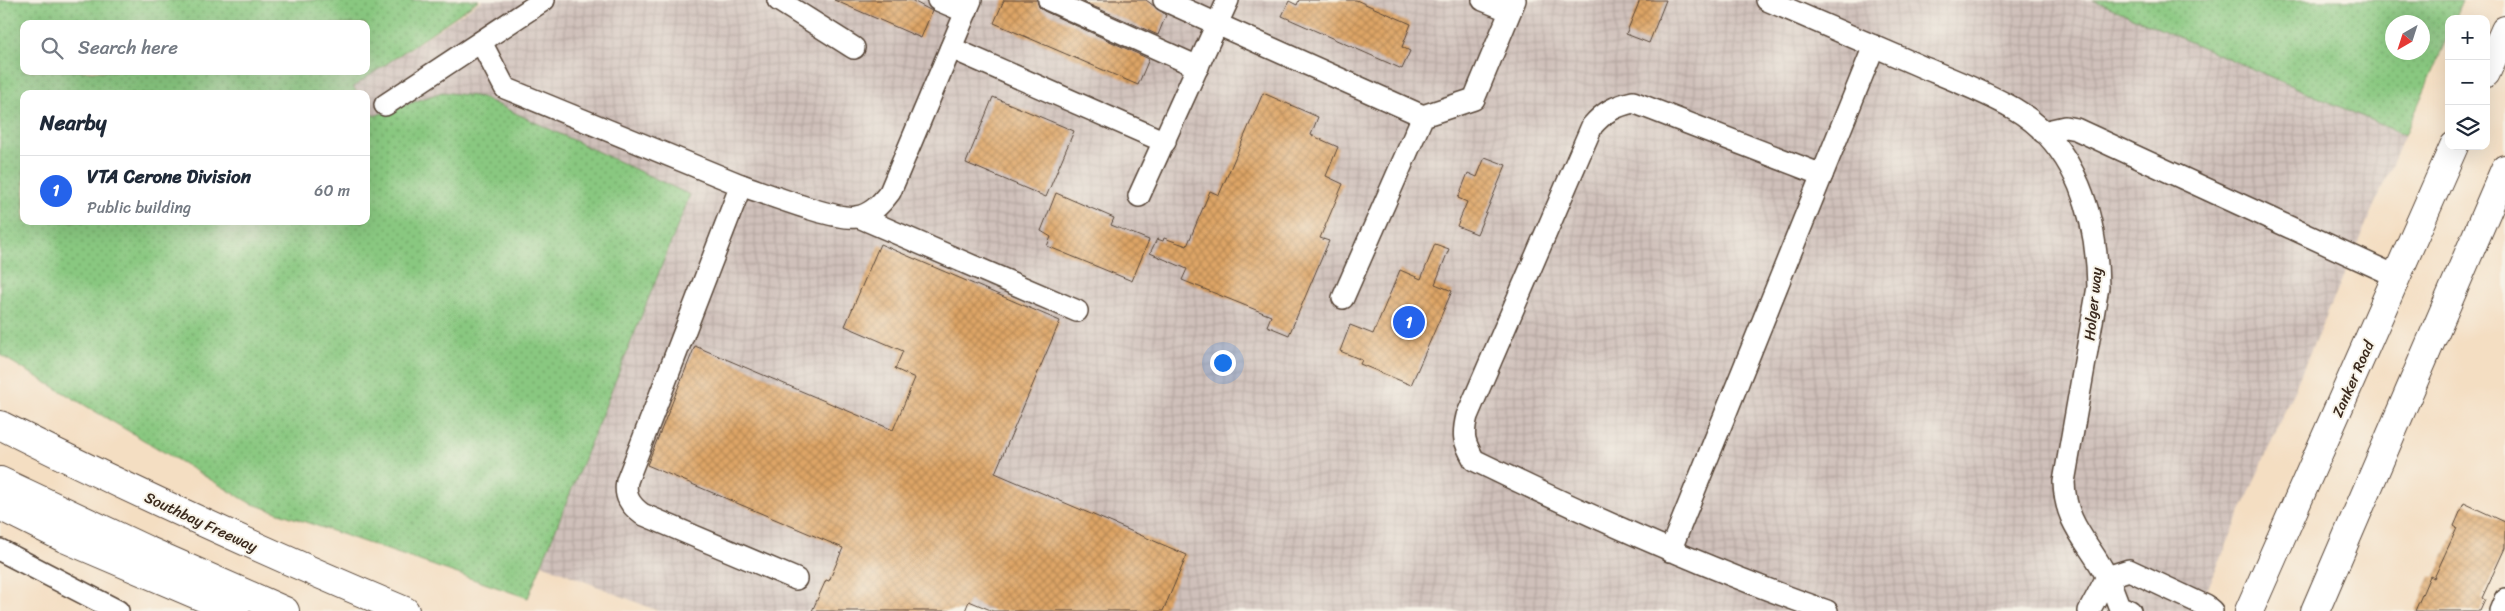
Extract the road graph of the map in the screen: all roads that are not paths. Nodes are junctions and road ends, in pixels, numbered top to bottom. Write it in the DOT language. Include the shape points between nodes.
graph roads {
  1 [pos="544,0"];
  2 [pos="778,0"];
  3 [pos="938,0"];
  4 [pos="1049,0"];
  5 [pos="1164,0"];
  6 [pos="1228,0"];
  7 [pos="1483,0"];
  8 [pos="1767,0"];
  9 [pos="969,6"];
  10 [pos="1513,6"];
  11 [pos="1217,24"];
  12 [pos="2505,30"];
  13 [pos="481,42"];
  14 [pos="1874,46"];
  15 [pos="854,48"];
  16 [pos="951,48"];
  17 [pos="2490,64"];
  18 [pos="1198,67"];
  19 [pos="385,105"];
  20 [pos="1423,116"];
  21 [pos="2043,132"];
  22 [pos="1165,142"];
  23 [pos="2452,150"];
  24 [pos="2505,170"];
  25 [pos="1822,175"];
  26 [pos="741,185"];
  27 [pos="1139,196"];
  28 [pos="859,217"];
  29 [pos="2398,277"];
  30 [pos="1344,298"];
  31 [pos="1077,311"];
  32 [pos="0,426"];
  33 [pos="0,481"];
  34 [pos="0,506"];
  35 [pos="1670,551"];
  36 [pos="0,554"];
  37 [pos="2107,578"];
  38 [pos="796,579"];
  39 [pos="2505,599"];
  40 [pos="118,611"];
  41 [pos="235,611"];
  42 [pos="285,611"];
  43 [pos="404,611"];
  44 [pos="1827,611"];
  45 [pos="2089,611"];
  46 [pos="2130,611"];
  47 [pos="2212,611"];
  48 [pos="2249,611"];
  49 [pos="2314,611"];
  50 [pos="2500,611"];
  1 -- 13 [label="lane"];
  2 -- 15 [label="lane"];
  3 -- 9 [label="lane"];
  4 -- 18 [label="lane"];
  5 -- 11 [label="lane"];
  6 -- 11 [label="lane"];
  7 -- 10 [label="lane"];
  8 -- 14 [label="lane, Holger way"];
  9 -- 16 [label="lane"];
  10 -- 20 [label="lane" via="1474,99"];
  11 -- 18 [label="lane"];
  11 -- 20 [label="lane"];
  12 -- 17 [label="main road"];
  13 -- 19 [label="lane"];
  13 -- 26 [label="lane" via="505,88"];
  14 -- 21 [label="lane, Holger way" via="2014,108"];
  14 -- 25 [label="lane"];
  16 -- 22 [label="lane"];
  16 -- 28 [label="lane" via="890,192 876,208"];
  18 -- 22 [label="lane"];
  20 -- 30 [label="lane"];
  21 -- 29 [label="lane" via="2064,127 2076,129"];
  21 -- 37 [label="lane, Holger way" via="2072,170 2085,197 2095,241 2098,287 2064,482 2070,518"];
  22 -- 27 [label="lane"];
  23 -- 29 [label="main road, Zanker Road"];
  24 -- 49 [label="main road"];
  25 -- 35 [label="lane"];
  25 -- 35 [label="lane" via="1633,102 1602,114 1592,126 1467,416 1463,432 1474,460"];
  26 -- 28 [label="lane" via="839,217"];
  26 -- 38 [label="lane" via="625,490 628,500 642,514"];
  28 -- 31 [label="lane"];
  29 -- 48 [label="main road, Zanker Road"];
  32 -- 43 [label="main road, Southbay Freeway" via="243,542"];
  33 -- 42 [label="main road" via="149,552"];
  34 -- 41 [label="main road" via="64,538"];
  35 -- 44 [label="lane"];
  36 -- 40 [label="lane"];
  37 -- 45 [label="lane"];
  37 -- 46 [label="lane" via="2119,606"];
  37 -- 47 [label="lane" via="2129,570"];
  39 -- 50 [label="lane"];
}
